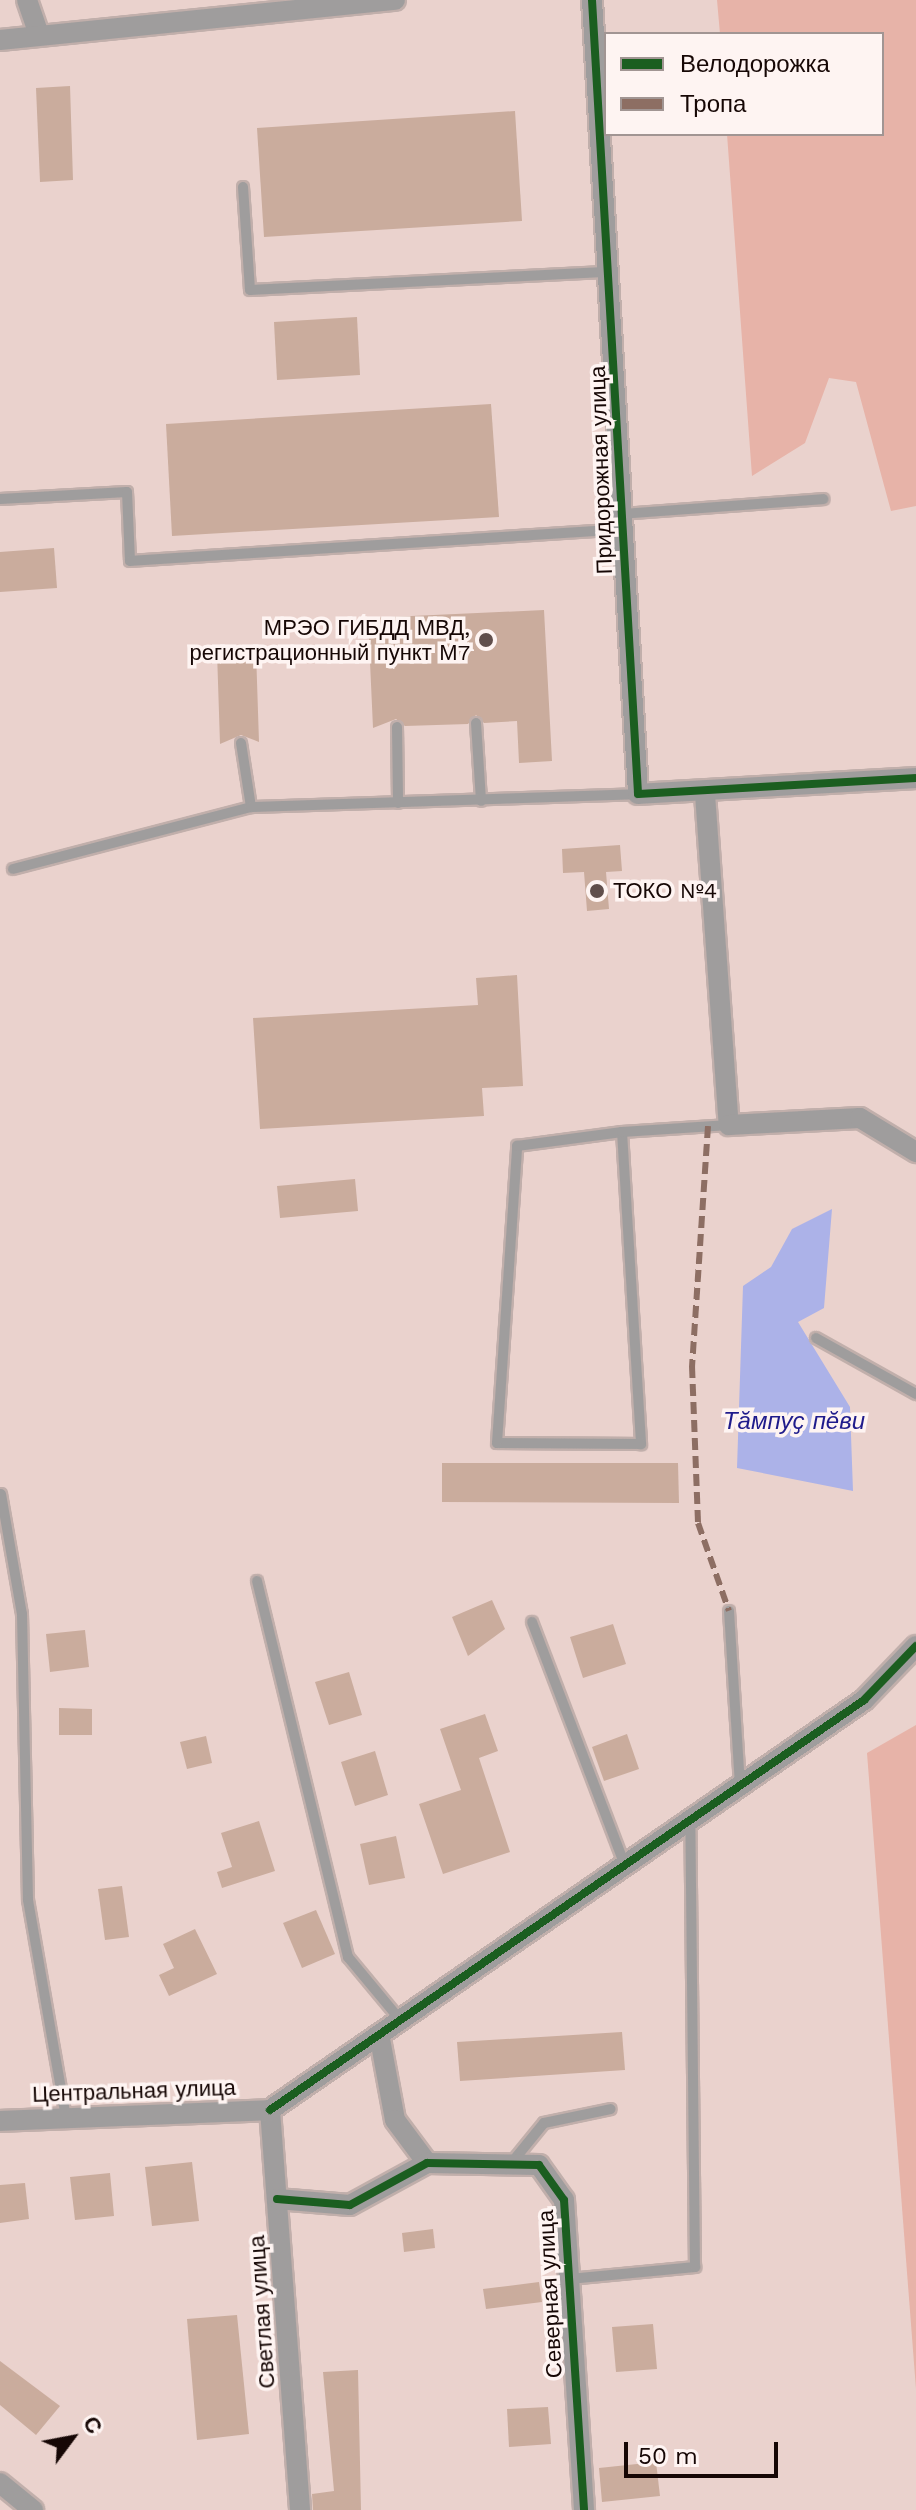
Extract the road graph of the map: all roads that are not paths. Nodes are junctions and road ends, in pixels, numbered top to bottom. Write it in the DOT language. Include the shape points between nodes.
graph roads {
  1 [pos="27,0"];
  2 [pos="395,0"];
  3 [pos="592,0"];
  4 [pos="288,5"];
  5 [pos="39,34"];
  6 [pos="0,40"];
  7 [pos="243,187"];
  8 [pos="612,272"];
  9 [pos="0,499"];
  10 [pos="823,499"];
  11 [pos="620,521"];
  12 [pos="476,723"];
  13 [pos="397,727"];
  14 [pos="241,743"];
  15 [pos="916,778"];
  16 [pos="638,794"];
  17 [pos="705,794"];
  18 [pos="481,801"];
  19 [pos="398,803"];
  20 [pos="251,807"];
  21 [pos="13,869"];
  22 [pos="729,1125"];
  23 [pos="622,1132"];
  24 [pos="916,1152"];
  25 [pos="816,1338"];
  26 [pos="916,1394"];
  27 [pos="1,1494"];
  28 [pos="257,1581"];
  29 [pos="729,1611"];
  30 [pos="532,1622"];
  31 [pos="916,1646"];
  32 [pos="740,1788"];
  33 [pos="690,1824"];
  34 [pos="626,1869"];
  35 [pos="404,2023"];
  36 [pos="380,2039"];
  37 [pos="611,2109"];
  38 [pos="270,2110"];
  39 [pos="66,2118"];
  40 [pos="0,2121"];
  41 [pos="513,2161"];
  42 [pos="427,2163"];
  43 [pos="277,2199"];
  44 [pos="569,2279"];
  45 [pos="0,2483"];
  46 [pos="33,2510"];
  47 [pos="300,2510"];
  48 [pos="584,2510"];
  1 -- 5 [label="street"];
  2 -- 4 [label="street"];
  3 -- 8 [label="street, Придорожная улица"];
  4 -- 5 [label="street"];
  5 -- 6 [label="street"];
  7 -- 8 [label="lane" via="250,290"];
  8 -- 11 [label="street, Придорожная улица"];
  9 -- 11 [label="lane" via="127,492 130,561"];
  10 -- 11 [label="lane"];
  11 -- 16 [label="street, Придорожная улица"];
  12 -- 18 [label="lane"];
  13 -- 19 [label="lane"];
  14 -- 20 [label="lane"];
  15 -- 17 [label="street"];
  16 -- 17 [label="street"];
  16 -- 18 [label="lane"];
  17 -- 22 [label="street"];
  18 -- 19 [label="lane"];
  19 -- 20 [label="lane"];
  20 -- 21 [label="lane"];
  22 -- 23 [label="lane"];
  22 -- 24 [label="street" via="860,1118"];
  23 -- 23 [label="lane" via="517,1146 497,1443 641,1444"];
  25 -- 26 [label="lane"];
  27 -- 39 [label="lane" via="22,1614 28,1900"];
  28 -- 35 [label="lane" via="348,1957"];
  29 -- 32 [label="lane"];
  30 -- 34 [label="lane"];
  31 -- 32 [label="street" via="864,1700"];
  32 -- 33 [label="street"];
  33 -- 34 [label="street"];
  33 -- 44 [label="lane" via="695,2267"];
  34 -- 35 [label="street"];
  35 -- 36 [label="street"];
  36 -- 38 [label="street"];
  36 -- 42 [label="street" via="395,2120"];
  37 -- 41 [label="lane" via="544,2123"];
  38 -- 39 [label="street, Центральная улица"];
  38 -- 43 [label="street, Светлая улица"];
  39 -- 40 [label="street, Центральная улица"];
  41 -- 42 [label="street, Северная улица"];
  41 -- 44 [label="street, Северная улица" via="539,2165 564,2200"];
  42 -- 43 [label="street, Северная улица" via="350,2205"];
  43 -- 47 [label="street, Светлая улица"];
  44 -- 48 [label="street, Северная улица"];
  45 -- 46 [label="street"];
}
